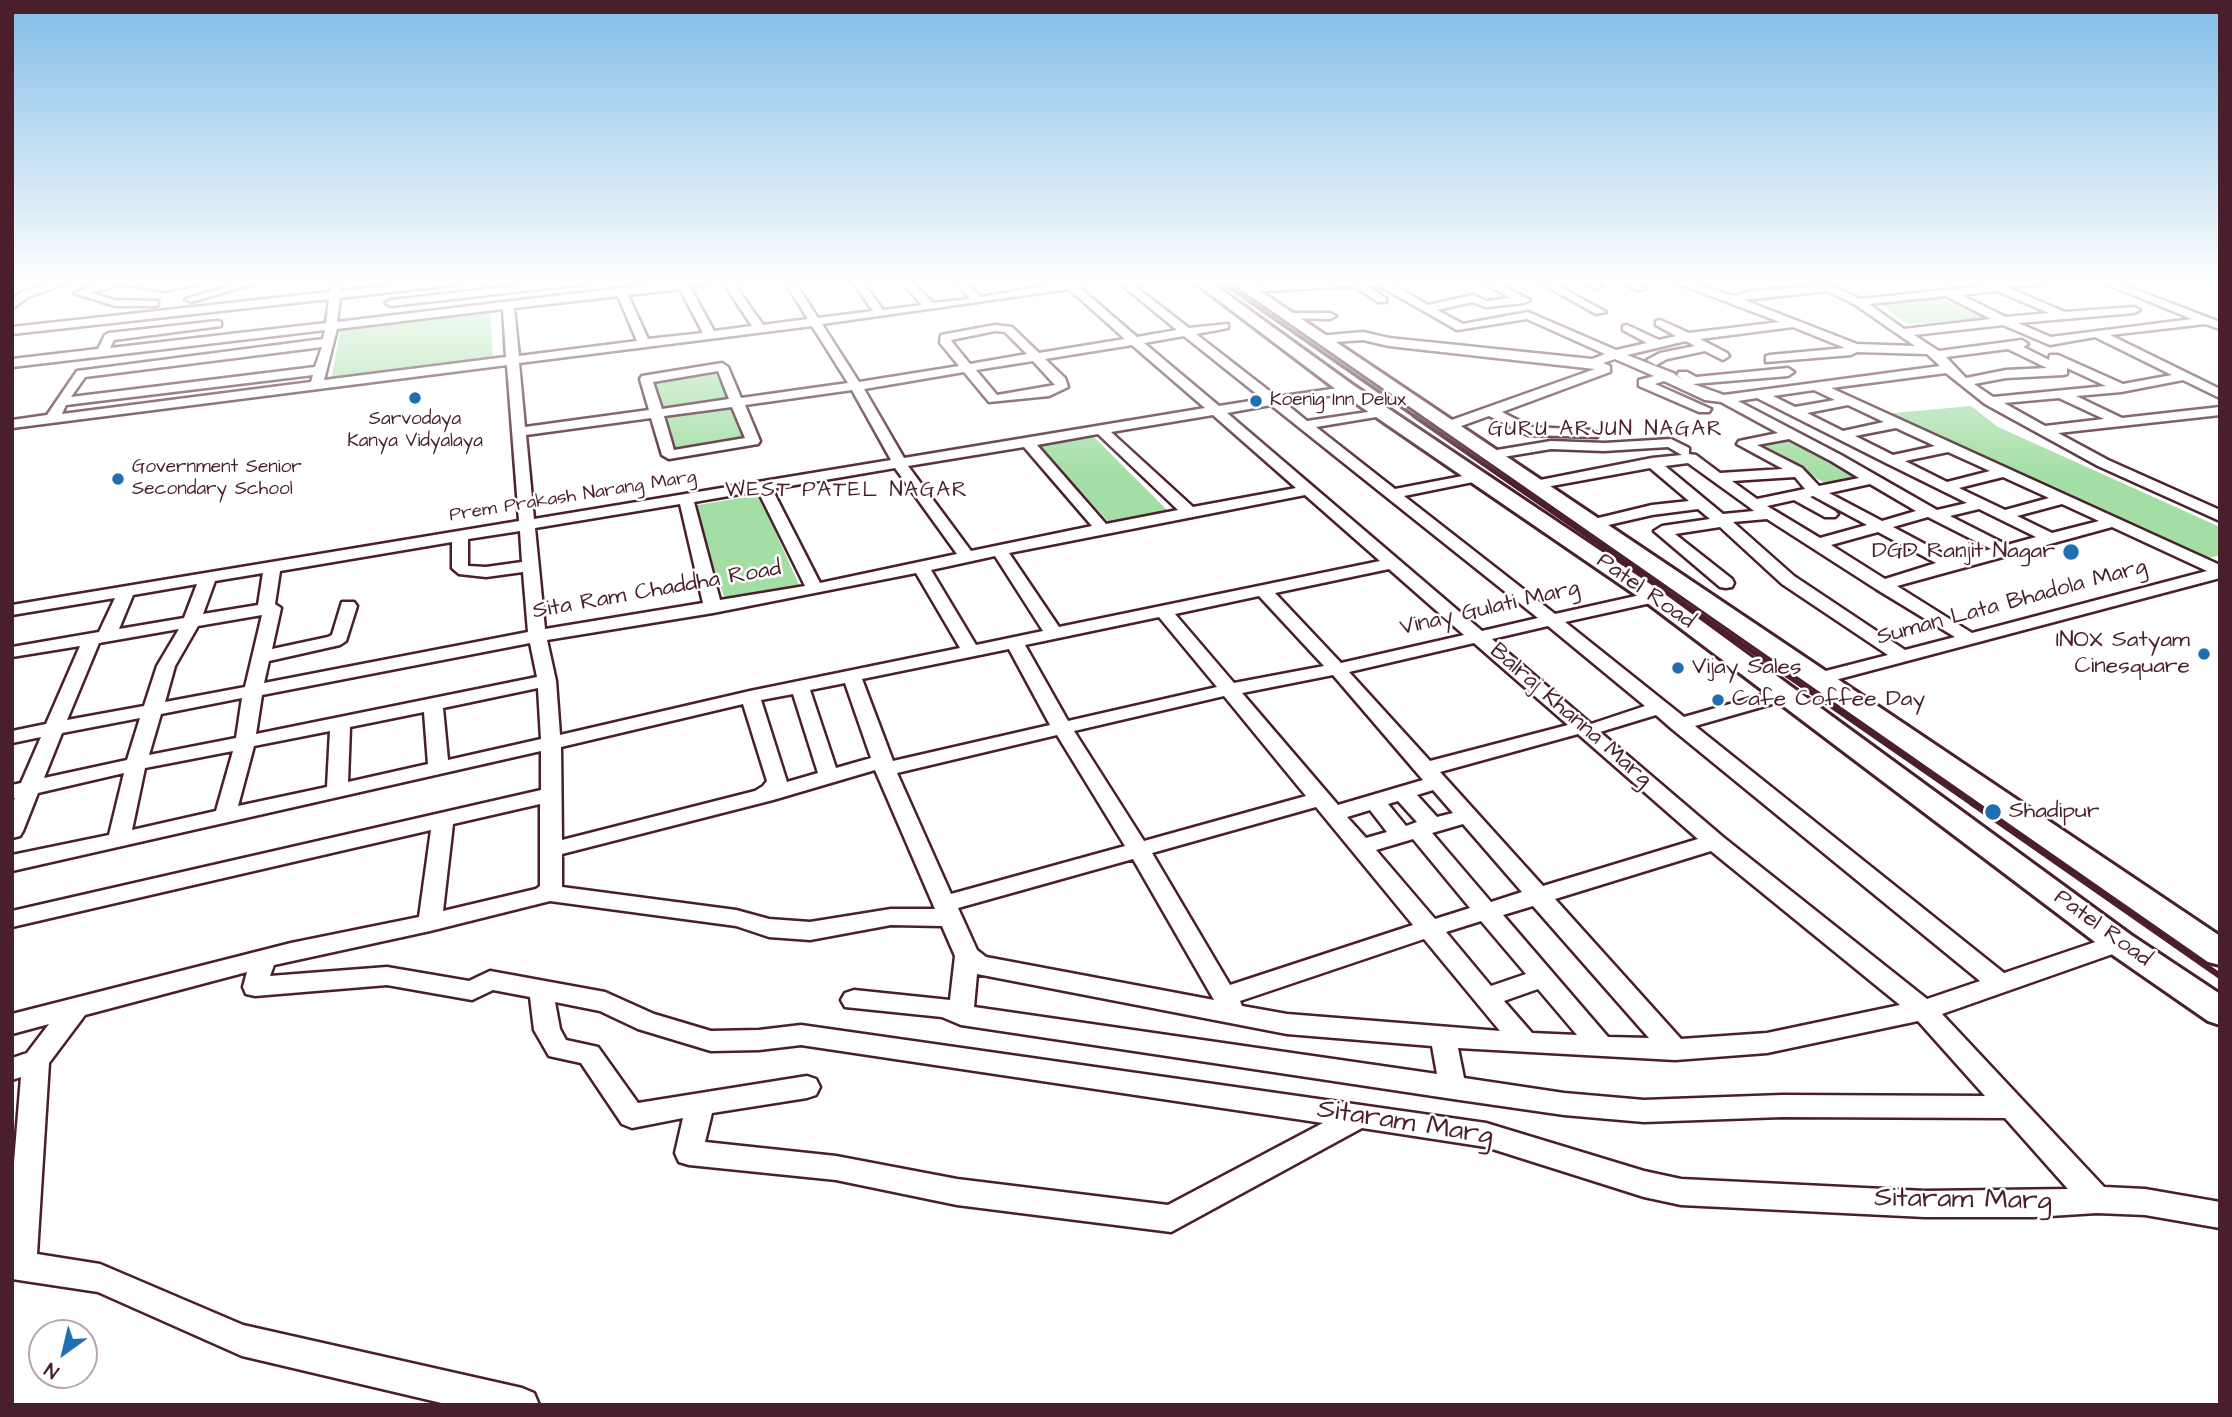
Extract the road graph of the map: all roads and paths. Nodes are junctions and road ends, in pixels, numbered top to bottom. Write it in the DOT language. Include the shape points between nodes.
graph roads {
  1 [pos="105,347"];
  2 [pos="152,347"];
  3 [pos="209,347"];
  4 [pos="287,347"];
  5 [pos="327,347"];
  6 [pos="510,347"];
  7 [pos="604,347"];
  8 [pos="830,347"];
  9 [pos="950,347"];
  10 [pos="1027,347"];
  11 [pos="1102,347"];
  12 [pos="1141,347"];
  13 [pos="1207,347"];
  14 [pos="1290,347"];
  15 [pos="1333,347"];
  16 [pos="1441,347"];
  17 [pos="1600,347"];
  18 [pos="1644,347"];
  19 [pos="1707,347"];
  20 [pos="1855,347"];
  21 [pos="1925,347"];
  22 [pos="1950,347"];
  23 [pos="1998,347"];
  24 [pos="2008,347"];
  25 [pos="2010,347"];
  26 [pos="2010,347"];
  27 [pos="2126,347"];
  28 [pos="264,350"];
  29 [pos="1863,350"];
  30 [pos="1933,352"];
  31 [pos="1960,352"];
  32 [pos="103,353"];
  33 [pos="1616,354"];
  34 [pos="1723,356"];
  35 [pos="204,357"];
  36 [pos="1038,357"];
  37 [pos="512,359"];
  38 [pos="1770,359"];
  39 [pos="12,363"];
  40 [pos="1593,363"];
  41 [pos="150,364"];
  42 [pos="968,368"];
  43 [pos="1947,369"];
  44 [pos="320,370"];
  45 [pos="1788,372"];
  46 [pos="2032,373"];
  47 [pos="2006,374"];
  48 [pos="1669,376"];
  49 [pos="259,377"];
  50 [pos="2188,378"];
  51 [pos="2220,380"];
  52 [pos="1963,382"];
  53 [pos="194,385"];
  54 [pos="316,385"];
  55 [pos="856,386"];
  56 [pos="1816,386"];
  57 [pos="2120,388"];
  58 [pos="1347,389"];
  59 [pos="138,392"];
  60 [pos="2064,393"];
  61 [pos="1759,394"];
  62 [pos="2220,394"];
  63 [pos="1724,399"];
  64 [pos="1850,401"];
  65 [pos="1990,401"];
  66 [pos="63,402"];
  67 [pos="188,402"];
  68 [pos="736,402"];
  69 [pos="1274,402"];
  70 [pos="1704,408"];
  71 [pos="2220,411"];
  72 [pos="1217,412"];
  73 [pos="1383,412"];
  74 [pos="1491,412"];
  75 [pos="657,413"];
  76 [pos="1798,414"];
  77 [pos="51,419"];
  78 [pos="2118,421"];
  79 [pos="1769,422"];
  80 [pos="1898,423"];
  81 [pos="12,424"];
  82 [pos="1306,425"];
  83 [pos="1448,426"];
  84 [pos="1100,429"];
  85 [pos="2043,430"];
  86 [pos="519,432"];
  87 [pos="1791,434"];
  88 [pos="1591,435"];
  89 [pos="1842,435"];
  90 [pos="1027,442"];
  91 [pos="1858,443"];
  92 [pos="1950,447"];
  93 [pos="1820,450"];
  94 [pos="1684,451"];
  95 [pos="1602,454"];
  96 [pos="1496,459"];
  97 [pos="1891,460"];
  98 [pos="1652,462"];
  99 [pos="899,463"];
  100 [pos="2005,472"];
  101 [pos="1798,473"];
  102 [pos="1923,475"];
  103 [pos="1478,477"];
  104 [pos="1877,481"];
  105 [pos="1724,482"];
  106 [pos="1856,483"];
  107 [pos="763,485"];
  108 [pos="1535,485"];
  109 [pos="1947,486"];
  110 [pos="1310,490"];
  111 [pos="1685,491"];
  112 [pos="1815,491"];
  113 [pos="1393,494"];
  114 [pos="1795,495"];
  115 [pos="686,498"];
  116 [pos="2064,499"];
  117 [pos="1700,504"];
  118 [pos="1754,504"];
  119 [pos="1983,504"];
  120 [pos="1190,513"];
  121 [pos="1769,513"];
  122 [pos="1927,514"];
  123 [pos="2005,515"];
  124 [pos="2220,516"];
  125 [pos="1719,521"];
  126 [pos="2114,522"];
  127 [pos="527,523"];
  128 [pos="1591,524"];
  129 [pos="1879,526"];
  130 [pos="1102,529"];
  131 [pos="1862,531"];
  132 [pos="460,535"];
  133 [pos="2051,538"];
  134 [pos="1818,544"];
  135 [pos="2005,550"];
  136 [pos="1000,552"];
  137 [pos="968,558"];
  138 [pos="1394,563"];
  139 [pos="1950,564"];
  140 [pos="272,566"];
  141 [pos="531,566"];
  142 [pos="921,567"];
  143 [pos="1932,569"];
  144 [pos="2220,572"];
  145 [pos="209,576"];
  146 [pos="1726,583"];
  147 [pos="2220,583"];
  148 [pos="1882,585"];
  149 [pos="815,589"];
  150 [pos="127,590"];
  151 [pos="1264,590"];
  152 [pos="1654,597"];
  153 [pos="348,606"];
  154 [pos="713,608"];
  155 [pos="266,609"];
  156 [pos="12,610"];
  157 [pos="1164,612"];
  158 [pos="1551,620"];
  159 [pos="191,623"];
  160 [pos="1055,635"];
  161 [pos="537,636"];
  162 [pos="1478,636"];
  163 [pos="99,638"];
  164 [pos="1970,639"];
  165 [pos="1014,642"];
  166 [pos="971,651"];
  167 [pos="12,652"];
  168 [pos="261,657"];
  169 [pos="1903,657"];
  170 [pos="1337,668"];
  171 [pos="852,677"];
  172 [pos="547,681"];
  173 [pos="1823,683"];
  174 [pos="800,687"];
  175 [pos="1228,690"];
  176 [pos="253,691"];
  177 [pos="1786,694"];
  178 [pos="750,697"];
  179 [pos="433,704"];
  180 [pos="1659,708"];
  181 [pos="153,709"];
  182 [pos="340,722"];
  183 [pos="1679,725"];
  184 [pos="1591,727"];
  185 [pos="1062,728"];
  186 [pos="52,730"];
  187 [pos="12,737"];
  188 [pos="246,742"];
  189 [pos="551,743"];
  190 [pos="136,764"];
  191 [pos="884,765"];
  192 [pos="439,770"];
  193 [pos="829,776"];
  194 [pos="1432,776"];
  195 [pos="21,791"];
  196 [pos="337,792"];
  197 [pos="1403,793"];
  198 [pos="550,796"];
  199 [pos="762,796"];
  200 [pos="1374,801"];
  201 [pos="1326,806"];
  202 [pos="1467,816"];
  203 [pos="225,817"];
  204 [pos="443,820"];
  205 [pos="1416,829"];
  206 [pos="12,831"];
  207 [pos="119,840"];
  208 [pos="1715,842"];
  209 [pos="1360,847"];
  210 [pos="550,850"];
  211 [pos="1139,850"];
  212 [pos="12,863"];
  213 [pos="548,893"];
  214 [pos="1538,896"];
  215 [pos="947,911"];
  216 [pos="1487,912"];
  217 [pos="12,919"];
  218 [pos="430,923"];
  219 [pos="1429,929"];
  220 [pos="2119,943"];
  221 [pos="2220,953"];
  222 [pos="967,956"];
  223 [pos="263,960"];
  224 [pos="1543,978"];
  225 [pos="2001,984"];
  226 [pos="541,990"];
  227 [pos="1486,997"];
  228 [pos="854,1000"];
  229 [pos="1229,1004"];
  230 [pos="77,1007"];
  231 [pos="1923,1010"];
  232 [pos="2220,1012"];
  233 [pos="961,1015"];
  234 [pos="12,1024"];
  235 [pos="1443,1036"];
  236 [pos="1525,1043"];
  237 [pos="1601,1046"];
  238 [pos="1675,1050"];
  239 [pos="24,1064"];
  240 [pos="807,1087"];
  241 [pos="1453,1088"];
  242 [pos="700,1103"];
  243 [pos="2011,1107"];
  244 [pos="1360,1116"];
  245 [pos="2097,1200"];
  246 [pos="2220,1215"];
  247 [pos="17,1265"];
  248 [pos="522,1405"];
  1 -- 32 [label="street"];
  2 -- 32 [label="street"];
  3 -- 35 [label="street"];
  4 -- 28 [label="street"];
  5 -- 44 [label="street"];
  6 -- 37 [label="street"];
  7 -- 37 [label="street"];
  8 -- 55 [label="street"];
  9 -- 42 [label="street"];
  10 -- 36 [label="street"];
  11 -- 36 [label="street"];
  12 -- 72 [label="street, Balraj Khanna Marg"];
  13 -- 69 [label="street"];
  14 -- 58 [label="main road, Patel Road"];
  15 -- 83 [label="main road, Patel Road"];
  16 -- 40 [label="street"];
  17 -- 33 [label="street"];
  18 -- 33 [label="street"];
  19 -- 34 [label="street"];
  19 -- 45 [label="street" via="1653,360 1693,381"];
  20 -- 29 [label="street"];
  21 -- 30 [label="street"];
  22 -- 31 [label="street"];
  23 -- 31 [label="street"];
  24 -- 46 [label="street"];
  25 -- 46 [label="street" via="2063,371"];
  26 -- 57 [label="street"];
  27 -- 50 [label="street"];
  28 -- 35 [label="street"];
  28 -- 49 [label="street"];
  29 -- 30 [label="street"];
  29 -- 38 [label="street"];
  30 -- 31 [label="street"];
  30 -- 43 [label="street"];
  31 -- 47 [label="street"];
  32 -- 39 [label="street"];
  33 -- 40 [label="street"];
  33 -- 48 [label="street"];
  35 -- 41 [label="street"];
  35 -- 53 [label="street"];
  36 -- 42 [label="street"];
  36 -- 42 [label="street" via="1062,387 996,400"];
  37 -- 54 [label="street"];
  37 -- 86 [label="street"];
  40 -- 74 [label="street" via="1606,368"];
  41 -- 59 [label="street"];
  41 -- 66 [label="street" via="78,376"];
  42 -- 55 [label="street"];
  43 -- 52 [label="street"];
  43 -- 56 [label="street"];
  44 -- 49 [label="street"];
  44 -- 54 [label="street"];
  46 -- 47 [label="street"];
  46 -- 60 [label="street"];
  47 -- 52 [label="street"];
  48 -- 63 [label="street" via="1710,397"];
  48 -- 70 [label="street" via="1643,383"];
  49 -- 53 [label="street"];
  50 -- 51 [label="street"];
  50 -- 57 [label="street"];
  50 -- 62 [label="street"];
  52 -- 65 [label="street"];
  53 -- 59 [label="street"];
  53 -- 67 [label="street"];
  54 -- 67 [label="street"];
  55 -- 68 [label="street"];
  55 -- 99 [label="street"];
  56 -- 61 [label="street"];
  56 -- 64 [label="street"];
  57 -- 60 [label="street"];
  58 -- 69 [label="street, Prem Prakash Narang Marg"];
  58 -- 73 [label="main road, Patel Road"];
  59 -- 66 [label="street"];
  60 -- 65 [label="street"];
  60 -- 78 [label="street"];
  61 -- 63 [label="street"];
  61 -- 76 [label="street"];
  63 -- 79 [label="street"];
  64 -- 76 [label="street"];
  64 -- 80 [label="street"];
  65 -- 85 [label="street"];
  66 -- 77 [label="street"];
  67 -- 77 [label="street"];
  68 -- 75 [label="street"];
  68 -- 75 [label="street" via="724,368 648,377"];
  68 -- 75 [label="street" via="753,441 678,456 667,453"];
  69 -- 72 [label="street, Prem Prakash Narang Marg"];
  69 -- 82 [label="street"];
  71 -- 78 [label="street"];
  72 -- 84 [label="street, Prem Prakash Narang Marg"];
  72 -- 110 [label="street, Balraj Khanna Marg"];
  73 -- 82 [label="street"];
  73 -- 103 [label="main road, Patel Road"];
  74 -- 83 [label="street"];
  74 -- 88 [label="street" via="1528,431"];
  75 -- 86 [label="street"];
  76 -- 79 [label="street"];
  76 -- 89 [label="street"];
  77 -- 81 [label="street"];
  78 -- 85 [label="street"];
  79 -- 87 [label="street"];
  80 -- 89 [label="street"];
  80 -- 92 [label="street"];
  82 -- 113 [label="street"];
  83 -- 96 [label="main road, Patel Road"];
  84 -- 90 [label="street, Prem Prakash Narang Marg"];
  84 -- 120 [label="street"];
  85 -- 124 [label="street"];
  86 -- 127 [label="street"];
  87 -- 93 [label="street"];
  87 -- 101 [label="street" via="1744,444"];
  89 -- 91 [label="street"];
  90 -- 99 [label="street, Prem Prakash Narang Marg"];
  90 -- 130 [label="street"];
  91 -- 93 [label="street"];
  91 -- 97 [label="street"];
  92 -- 97 [label="street"];
  92 -- 100 [label="street"];
  93 -- 104 [label="street"];
  94 -- 96 [label="street" via="1671,443 1551,445"];
  95 -- 96 [label="street"];
  96 -- 108 [label="main road, Patel Road"];
  97 -- 102 [label="street"];
  98 -- 105 [label="street" via="1691,458"];
  98 -- 108 [label="street"];
  98 -- 111 [label="street"];
  99 -- 107 [label="street, Prem Prakash Narang Marg"];
  99 -- 137 [label="street"];
  100 -- 109 [label="street"];
  100 -- 116 [label="street"];
  101 -- 105 [label="street"];
  101 -- 112 [label="street"];
  102 -- 104 [label="street"];
  102 -- 109 [label="street"];
  103 -- 113 [label="street"];
  103 -- 152 [label="main road, Patel Road"];
  104 -- 106 [label="street"];
  104 -- 122 [label="street"];
  105 -- 111 [label="street"];
  105 -- 118 [label="street"];
  106 -- 112 [label="street"];
  106 -- 122 [label="street"];
  107 -- 115 [label="street, Prem Prakash Narang Marg"];
  107 -- 149 [label="street"];
  108 -- 128 [label="main road, Patel Road"];
  109 -- 119 [label="street"];
  110 -- 120 [label="street, Sita Ram Chaddha Road"];
  110 -- 138 [label="street, Balraj Khanna Marg"];
  111 -- 117 [label="street"];
  112 -- 114 [label="street"];
  112 -- 129 [label="street"];
  113 -- 158 [label="street"];
  114 -- 118 [label="street"];
  114 -- 131 [label="street"];
  115 -- 127 [label="street, Prem Prakash Narang Marg"];
  115 -- 154 [label="street"];
  116 -- 123 [label="street"];
  116 -- 126 [label="street"];
  117 -- 125 [label="street"];
  117 -- 128 [label="street"];
  118 -- 121 [label="street"];
  119 -- 122 [label="street"];
  119 -- 123 [label="street"];
  120 -- 130 [label="street, Sita Ram Chaddha Road"];
  121 -- 125 [label="street"];
  121 -- 134 [label="street"];
  122 -- 129 [label="street"];
  122 -- 135 [label="street"];
  123 -- 133 [label="street"];
  125 -- 146 [label="street" via="1662,531"];
  125 -- 169 [label="street" via="1788,580"];
  126 -- 133 [label="street"];
  126 -- 144 [label="street"];
  127 -- 132 [label="street, Prem Prakash Narang Marg"];
  127 -- 141 [label="street"];
  128 -- 173 [label="main road, Patel Road"];
  129 -- 131 [label="street"];
  129 -- 139 [label="street"];
  130 -- 136 [label="street, Sita Ram Chaddha Road"];
  131 -- 134 [label="street"];
  131 -- 143 [label="street"];
  132 -- 140 [label="street, Prem Prakash Narang Marg"];
  132 -- 141 [label="street" via="460,568 465,571"];
  133 -- 135 [label="street"];
  134 -- 148 [label="street"];
  135 -- 139 [label="street"];
  136 -- 137 [label="street, Sita Ram Chaddha Road"];
  136 -- 160 [label="street"];
  137 -- 142 [label="street, Sita Ram Chaddha Road"];
  138 -- 151 [label="street"];
  138 -- 162 [label="street, Balraj Khanna Marg"];
  139 -- 143 [label="street"];
  140 -- 145 [label="street, Prem Prakash Narang Marg"];
  140 -- 155 [label="street"];
  141 -- 161 [label="street"];
  142 -- 149 [label="street, Sita Ram Chaddha Road"];
  142 -- 166 [label="street"];
  143 -- 148 [label="street"];
  144 -- 164 [label="street, Suman Lata Bhadola Marg"];
  145 -- 150 [label="street, Prem Prakash Narang Marg"];
  145 -- 159 [label="street"];
  147 -- 173 [label="street, Suman Lata Bhadola Marg"];
  148 -- 164 [label="street"];
  149 -- 154 [label="street, Sita Ram Chaddha Road"];
  150 -- 156 [label="street, Prem Prakash Narang Marg"];
  150 -- 163 [label="street"];
  151 -- 157 [label="street"];
  151 -- 170 [label="street"];
  152 -- 158 [label="street, Vinay Gulati Marg"];
  152 -- 177 [label="main road, Patel Road"];
  153 -- 168 [label="street" via="340,637 334,641"];
  154 -- 161 [label="street, Sita Ram Chaddha Road"];
  155 -- 159 [label="street"];
  155 -- 168 [label="street" via="272,608"];
  157 -- 160 [label="street"];
  157 -- 175 [label="street"];
  158 -- 162 [label="street, Vinay Gulati Marg"];
  158 -- 180 [label="street"];
  159 -- 163 [label="street"];
  159 -- 181 [label="street" via="166,666"];
  160 -- 165 [label="street"];
  161 -- 172 [label="street"];
  161 -- 176 [label="street, Sita Ram Chaddha Road"];
  162 -- 170 [label="street, Vinay Gulati Marg"];
  162 -- 184 [label="street, Balraj Khanna Marg"];
  163 -- 167 [label="street"];
  163 -- 186 [label="street"];
  164 -- 169 [label="street, Suman Lata Bhadola Marg"];
  165 -- 166 [label="street"];
  165 -- 185 [label="street"];
  166 -- 171 [label="street"];
  168 -- 176 [label="street"];
  169 -- 173 [label="street, Suman Lata Bhadola Marg"];
  170 -- 175 [label="street, Vinay Gulati Marg"];
  170 -- 194 [label="street"];
  171 -- 174 [label="street"];
  171 -- 191 [label="street"];
  172 -- 179 [label="street"];
  172 -- 189 [label="street"];
  173 -- 221 [label="main road, Patel Road"];
  174 -- 178 [label="street"];
  174 -- 193 [label="street"];
  175 -- 185 [label="street, Vinay Gulati Marg"];
  175 -- 201 [label="street"];
  176 -- 181 [label="street, Sita Ram Chaddha Road"];
  176 -- 188 [label="street"];
  177 -- 183 [label="street"];
  177 -- 220 [label="main road, Patel Road"];
  178 -- 189 [label="street"];
  178 -- 199 [label="street" via="777,781"];
  179 -- 182 [label="street"];
  179 -- 192 [label="street"];
  180 -- 183 [label="street"];
  180 -- 184 [label="street"];
  181 -- 186 [label="street, Sita Ram Chaddha Road"];
  181 -- 190 [label="street"];
  182 -- 188 [label="street"];
  182 -- 196 [label="street"];
  183 -- 225 [label="street"];
  184 -- 194 [label="street"];
  184 -- 208 [label="street, Balraj Khanna Marg"];
  185 -- 191 [label="street, Vinay Gulati Marg"];
  185 -- 211 [label="street"];
  186 -- 187 [label="street, Sita Ram Chaddha Road"];
  186 -- 195 [label="street"];
  188 -- 190 [label="street"];
  188 -- 203 [label="street"];
  189 -- 192 [label="street"];
  189 -- 198 [label="street"];
  190 -- 195 [label="street"];
  190 -- 207 [label="street"];
  191 -- 193 [label="street, Vinay Gulati Marg"];
  191 -- 215 [label="street"];
  192 -- 196 [label="street"];
  193 -- 199 [label="street, Vinay Gulati Marg"];
  194 -- 197 [label="street"];
  194 -- 202 [label="street"];
  195 -- 206 [label="street"];
  196 -- 203 [label="street"];
  197 -- 200 [label="street"];
  197 -- 205 [label="street"];
  198 -- 204 [label="street"];
  198 -- 210 [label="street"];
  199 -- 210 [label="street, Vinay Gulati Marg"];
  200 -- 201 [label="street"];
  200 -- 205 [label="street"];
  201 -- 209 [label="street"];
  201 -- 211 [label="street"];
  202 -- 205 [label="street"];
  202 -- 214 [label="street"];
  203 -- 207 [label="street"];
  204 -- 217 [label="street"];
  204 -- 218 [label="street"];
  205 -- 209 [label="street"];
  205 -- 216 [label="street"];
  207 -- 212 [label="street"];
  208 -- 214 [label="street"];
  208 -- 231 [label="street, Balraj Khanna Marg"];
  209 -- 219 [label="street"];
  210 -- 213 [label="street"];
  211 -- 215 [label="street"];
  211 -- 229 [label="street"];
  213 -- 215 [label="street" via="810,931"];
  213 -- 218 [label="street"];
  214 -- 216 [label="street"];
  214 -- 238 [label="street"];
  215 -- 222 [label="street"];
  216 -- 219 [label="street"];
  216 -- 224 [label="street"];
  218 -- 223 [label="street"];
  219 -- 227 [label="street"];
  219 -- 229 [label="street"];
  220 -- 225 [label="street"];
  220 -- 232 [label="main road, Patel Road"];
  222 -- 229 [label="street" via="988,968"];
  222 -- 233 [label="street"];
  223 -- 226 [label="street, Sitaram Marg" via="255,987 387,976 472,991 490,980"];
  223 -- 230 [label="street"];
  224 -- 227 [label="street"];
  224 -- 237 [label="street"];
  225 -- 231 [label="street"];
  226 -- 242 [label="street" via="548,1030 558,1049 589,1054 632,1116"];
  226 -- 244 [label="street, Sitaram Marg" via="604,1002 647,1022 711,1041 801,1035"];
  227 -- 236 [label="street"];
  228 -- 233 [label="street" via="945,1008"];
  229 -- 235 [label="street" via="1287,1024"];
  230 -- 234 [label="street"];
  230 -- 239 [label="street"];
  231 -- 238 [label="street" via="1767,1043"];
  231 -- 243 [label="street, Balraj Khanna Marg"];
  233 -- 241 [label="street"];
  235 -- 236 [label="street"];
  235 -- 241 [label="street"];
  236 -- 237 [label="street"];
  237 -- 238 [label="street"];
  239 -- 247 [label="street"];
  240 -- 242 [label="street"];
  241 -- 243 [label="street" via="1644,1111"];
  242 -- 244 [label="street" via="689,1153 836,1168 957,1192 1171,1219"];
  243 -- 245 [label="street, Balraj Khanna Marg"];
  244 -- 245 [label="street, Sitaram Marg" via="1486,1135 1681,1192 1925,1205"];
  245 -- 246 [label="street" via="2146,1202"];
  247 -- 248 [label="street" via="100,1278 242,1339"];
}
